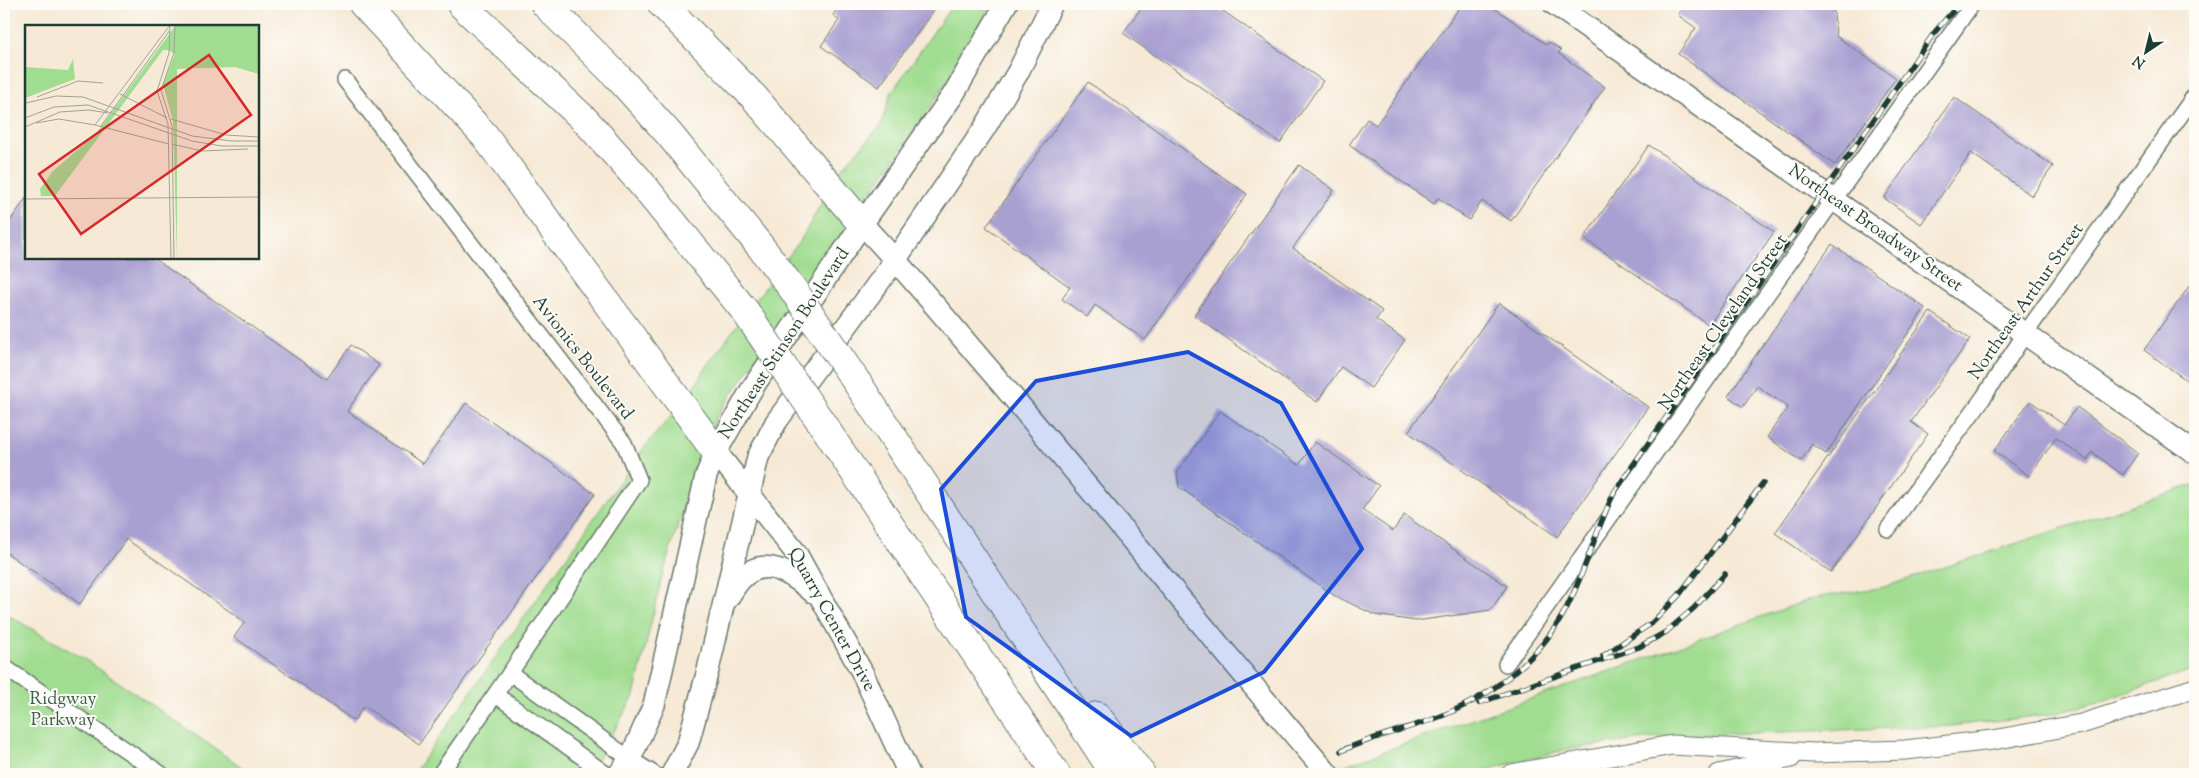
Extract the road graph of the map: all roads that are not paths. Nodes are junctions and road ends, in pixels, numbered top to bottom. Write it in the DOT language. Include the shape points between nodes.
graph roads {
  1 [pos="363,4"];
  2 [pos="461,4"];
  3 [pos="545,4"];
  4 [pos="662,4"];
  5 [pos="1006,4"];
  6 [pos="1052,4"];
  7 [pos="1554,4"];
  8 [pos="1972,4"];
  9 [pos="345,80"];
  10 [pos="2195,95"];
  11 [pos="1834,200"];
  12 [pos="862,224"];
  13 [pos="896,260"];
  14 [pos="2025,334"];
  15 [pos="716,452"];
  16 [pos="2195,453"];
  17 [pos="748,493"];
  18 [pos="951,522"];
  19 [pos="1888,529"];
  20 [pos="823,600"];
  21 [pos="722,606"];
  22 [pos="1506,664"];
  23 [pos="4,667"];
  24 [pos="510,673"];
  25 [pos="2195,688"];
  26 [pos="496,695"];
  27 [pos="1814,753"];
  28 [pos="625,767"];
  29 [pos="161,774"];
  30 [pos="440,774"];
  31 [pos="606,774"];
  32 [pos="654,774"];
  33 [pos="672,774"];
  34 [pos="909,774"];
  35 [pos="1056,774"];
  36 [pos="1115,774"];
  37 [pos="1141,774"];
  38 [pos="1328,774"];
  39 [pos="1511,774"];
  40 [pos="1719,774"];
  1 -- 15 [label="highway" via="485,136"];
  2 -- 35 [label="highway, bridge" via="586,121 637,178 745,311"];
  3 -- 18 [label="highway, bridge" via="669,134 760,246"];
  4 -- 12 [label="highway" via="754,97"];
  5 -- 12 [label="main road, Northeast Stinson Boulevard" via="953,95"];
  6 -- 13 [label="main road, Northeast Stinson Boulevard" via="1018,72 984,129"];
  7 -- 11 [label="main road, Northeast Broadway Street"];
  8 -- 11 [label="street, Northeast Cleveland Street"];
  9 -- 24 [label="street, Avionics Boulevard" via="624,443 638,480"];
  10 -- 14 [label="street, Northeast Arthur Street"];
  11 -- 14 [label="main road, Northeast Broadway Street"];
  11 -- 22 [label="street, Northeast Cleveland Street"];
  12 -- 13 [label="main road"];
  12 -- 15 [label="main road, Northeast Stinson Boulevard" via="753,387"];
  13 -- 17 [label="main road, Northeast Stinson Boulevard" via="776,422 758,457"];
  13 -- 38 [label="main road"];
  14 -- 16 [label="main road, Northeast Broadway Street"];
  14 -- 19 [label="street, Northeast Arthur Street"];
  15 -- 17 [label="main road, Quarry Center Drive"];
  15 -- 28 [label="main road, Northeast Stinson Boulevard" via="706,476 654,706"];
  17 -- 20 [label="main road, Quarry Center Drive" via="796,553"];
  17 -- 21 [label="main road, Northeast Stinson Boulevard"];
  18 -- 36 [label="highway"];
  18 -- 37 [label="highway"];
  20 -- 21 [label="main road" via="793,575 766,568 741,579"];
  20 -- 34 [label="main road, Quarry Center Drive" via="862,672"];
  21 -- 33 [label="main road, Northeast Stinson Boulevard" via="688,743"];
  23 -- 29 [label="street"];
  24 -- 26 [label="street, Avionics Boulevard"];
  24 -- 28 [label="street"];
  25 -- 27 [label="street" via="2081,724 1993,740 1905,750"];
  26 -- 30 [label="street, Avionics Boulevard"];
  26 -- 31 [label="street"];
  27 -- 39 [label="street" via="1672,745"];
  27 -- 40 [label="street"];
  28 -- 32 [label="street"];
}
